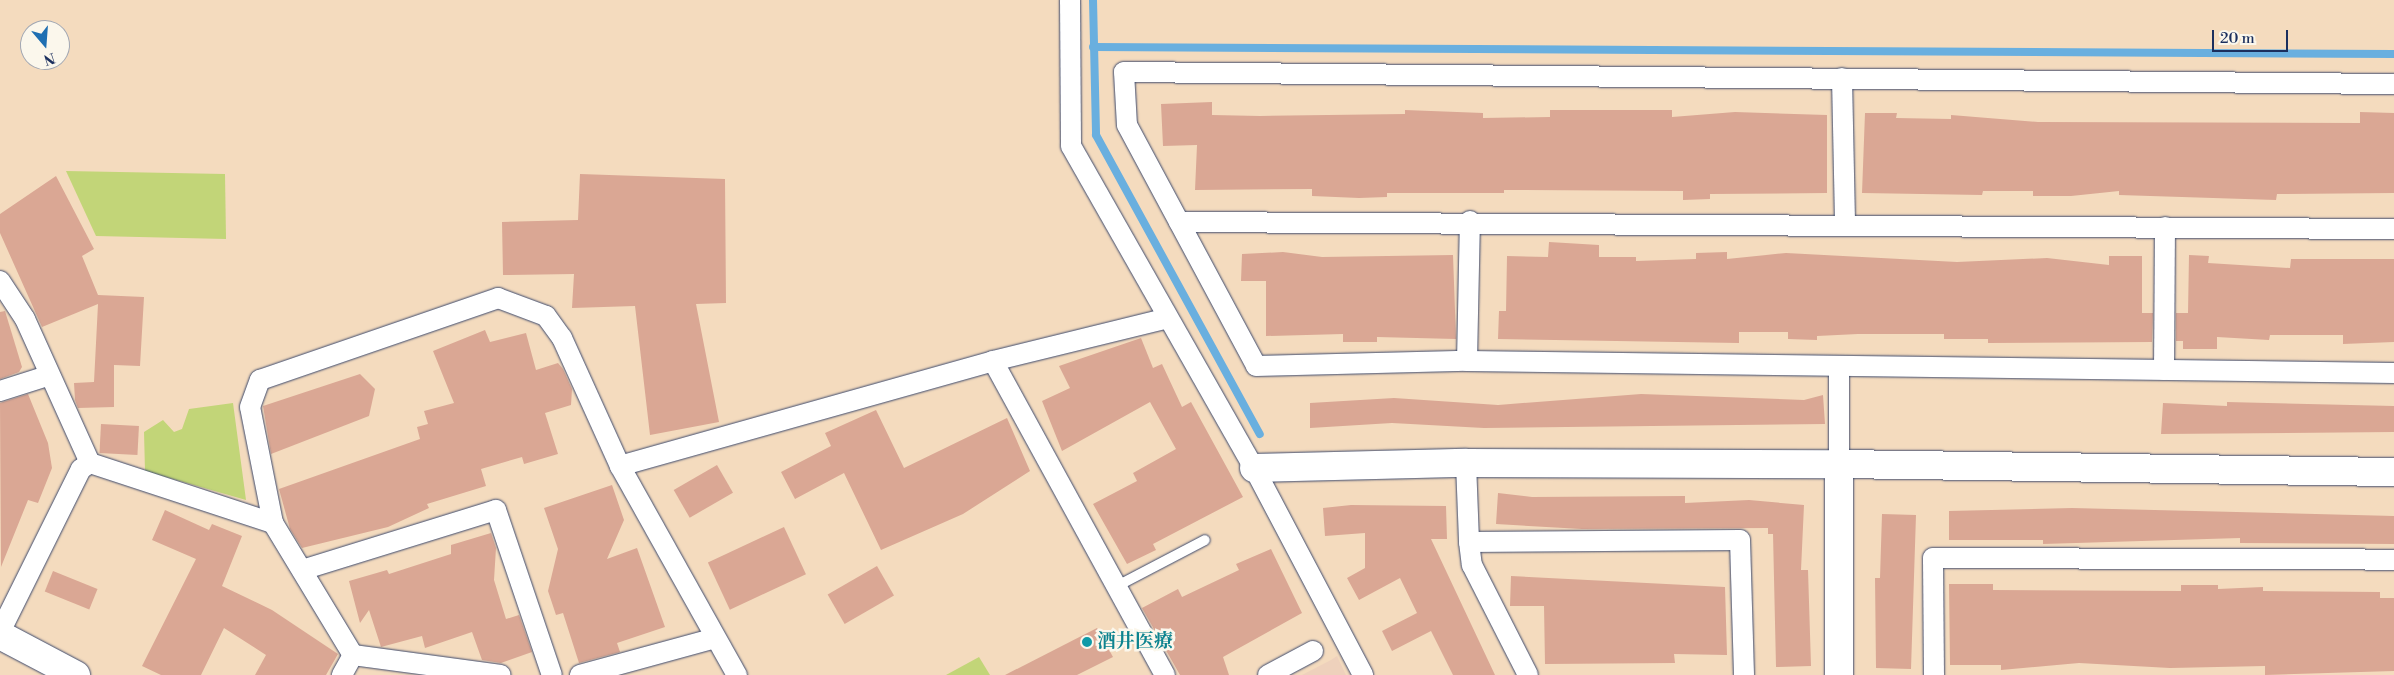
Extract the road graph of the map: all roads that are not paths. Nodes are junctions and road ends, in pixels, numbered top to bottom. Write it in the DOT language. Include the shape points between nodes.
graph roads {
  1 [pos="1070,0"];
  2 [pos="1842,78"];
  3 [pos="2394,84"];
  4 [pos="1470,221"];
  5 [pos="1179,222"];
  6 [pos="1845,224"];
  7 [pos="2165,227"];
  8 [pos="2394,229"];
  9 [pos="0,281"];
  10 [pos="1168,318"];
  11 [pos="993,360"];
  12 [pos="1467,361"];
  13 [pos="1839,366"];
  14 [pos="2164,370"];
  15 [pos="2394,373"];
  16 [pos="50,376"];
  17 [pos="0,391"];
  18 [pos="90,463"];
  19 [pos="1466,463"];
  20 [pos="1839,464"];
  21 [pos="620,466"];
  22 [pos="1254,468"];
  23 [pos="2394,472"];
  24 [pos="273,523"];
  25 [pos="1205,540"];
  26 [pos="1469,542"];
  27 [pos="2394,560"];
  28 [pos="302,570"];
  29 [pos="1117,586"];
  30 [pos="0,633"];
  31 [pos="715,638"];
  32 [pos="1313,651"];
  33 [pos="353,655"];
  34 [pos="76,675"];
  35 [pos="342,675"];
  36 [pos="501,675"];
  37 [pos="552,675"];
  38 [pos="580,675"];
  39 [pos="737,675"];
  40 [pos="1165,675"];
  41 [pos="1268,675"];
  42 [pos="1363,675"];
  43 [pos="1528,675"];
  44 [pos="1744,675"];
  45 [pos="1839,675"];
  46 [pos="1934,675"];
  1 -- 10 [label="street" via="1071,146"];
  2 -- 3 [label="street"];
  2 -- 5 [label="street" via="1124,72 1127,124"];
  2 -- 6 [label="street"];
  4 -- 5 [label="street"];
  4 -- 6 [label="street"];
  4 -- 12 [label="street"];
  5 -- 12 [label="street" via="1256,366"];
  6 -- 7 [label="street"];
  7 -- 8 [label="street"];
  7 -- 14 [label="street"];
  9 -- 16 [label="street" via="25,320"];
  10 -- 11 [label="street"];
  10 -- 22 [label="street"];
  11 -- 21 [label="street"];
  11 -- 29 [label="street"];
  12 -- 13 [label="street"];
  13 -- 14 [label="street"];
  13 -- 20 [label="street"];
  14 -- 15 [label="street"];
  16 -- 17 [label="street"];
  16 -- 18 [label="street"];
  18 -- 24 [label="street"];
  18 -- 30 [label="street" via="81,469"];
  19 -- 20 [label="street"];
  19 -- 22 [label="street"];
  19 -- 26 [label="street"];
  20 -- 23 [label="street"];
  20 -- 45 [label="street"];
  21 -- 24 [label="street" via="562,338 546,316 498,298 260,380 250,407"];
  21 -- 31 [label="street"];
  22 -- 42 [label="street"];
  24 -- 28 [label="street"];
  25 -- 29 [label="lane"];
  26 -- 43 [label="street" via="1472,565"];
  26 -- 44 [label="street" via="1740,540"];
  27 -- 46 [label="street" via="1933,558"];
  28 -- 33 [label="street"];
  28 -- 37 [label="street" via="496,510"];
  29 -- 40 [label="street"];
  30 -- 34 [label="street"];
  31 -- 38 [label="street"];
  31 -- 39 [label="street"];
  32 -- 41 [label="street"];
  33 -- 35 [label="street"];
  33 -- 36 [label="street"];
}
